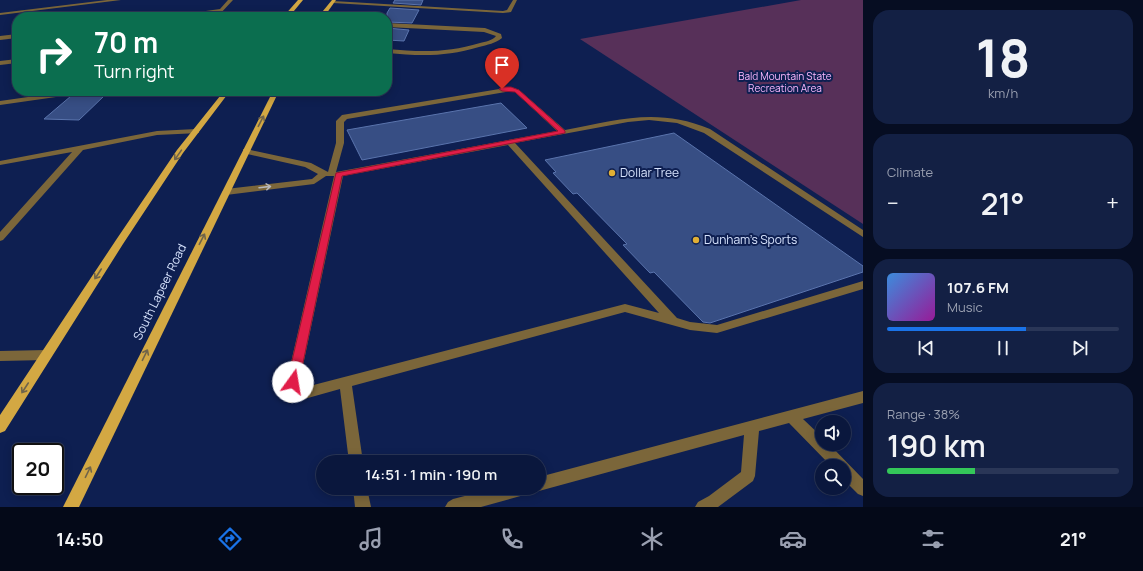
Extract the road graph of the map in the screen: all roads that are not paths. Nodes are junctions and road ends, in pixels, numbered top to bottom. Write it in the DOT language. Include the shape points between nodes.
graph roads {
  1 [pos="119,0"];
  2 [pos="231,0"];
  3 [pos="301,0"];
  4 [pos="515,0"];
  5 [pos="333,1"];
  6 [pos="221,10"];
  7 [pos="17,12"];
  8 [pos="205,12"];
  9 [pos="290,12"];
  10 [pos="325,12"];
  11 [pos="12,13"];
  12 [pos="0,14"];
  13 [pos="392,25"];
  14 [pos="12,37"];
  15 [pos="0,38"];
  16 [pos="392,51"];
  17 [pos="12,62"];
  18 [pos="0,63"];
  19 [pos="49,96"];
  20 [pos="223,96"];
  21 [pos="274,96"];
  22 [pos="0,103"];
  23 [pos="196,132"];
  24 [pos="563,132"];
  25 [pos="510,142"];
  26 [pos="80,148"];
  27 [pos="246,151"];
  28 [pos="0,163"];
  29 [pos="332,174"];
  30 [pos="226,192"];
  31 [pos="863,234"];
  32 [pos="0,238"];
  33 [pos="863,285"];
  34 [pos="674,322"];
  35 [pos="46,355"];
  36 [pos="0,356"];
  37 [pos="345,382"];
  38 [pos="862,399"];
  39 [pos="791,416"];
  40 [pos="752,426"];
  41 [pos="0,427"];
  42 [pos="355,455"];
  43 [pos="833,459"];
  44 [pos="851,477"];
  45 [pos="546,482"];
  46 [pos="863,489"];
  47 [pos="361,495"];
  48 [pos="499,495"];
  49 [pos="71,507"];
  50 [pos="363,507"];
  51 [pos="456,507"];
  52 [pos="703,507"];
  1 -- 7 [label="lane"];
  2 -- 6 [label="lane"];
  3 -- 9 [label="main road"];
  4 -- 5 [label="lane" via="509,11 496,12"];
  5 -- 10 [label="main road"];
  6 -- 8 [label="lane"];
  11 -- 12 [label="lane"];
  13 -- 16 [label="lane" via="485,30 499,35 500,38 474,47 431,54"];
  14 -- 15 [label="lane"];
  17 -- 18 [label="lane"];
  19 -- 22 [label="lane"];
  20 -- 23 [label="main road"];
  27 -- 21 [label="main road, South Lapeer Road, one-way"];
  23 -- 26 [label="lane" via="158,133"];
  23 -- 35 [label="main road, one-way" via="119,242"];
  24 -- 25 [label="lane"];
  24 -- 29 [label="lane" via="517,91 511,89 355,115 340,121 340,143"];
  24 -- 31 [label="lane" via="646,117 690,123 707,131"];
  25 -- 29 [label="lane"];
  25 -- 34 [label="lane"];
  26 -- 28 [label="lane"];
  26 -- 32 [label="lane"];
  27 -- 29 [label="lane" via="308,165"];
  27 -- 30 [label="main road, South Lapeer Road"];
  30 -- 29 [label="lane, one-way" via="314,181"];
  29 -- 37 [label="lane" via="290,397"];
  49 -- 30 [label="main road, South Lapeer Road, one-way"];
  33 -- 34 [label="lane" via="717,329"];
  34 -- 37 [label="lane" via="625,308"];
  35 -- 36 [label="lane"];
  35 -- 41 [label="main road, one-way"];
  37 -- 42 [label="lane"];
  38 -- 39 [label="lane"];
  39 -- 40 [label="lane"];
  39 -- 43 [label="lane"];
  40 -- 45 [label="lane"];
  40 -- 52 [label="lane" via="748,476"];
  44 -- 46 [label="lane"];
  47 -- 50 [label="lane"];
  48 -- 51 [label="lane"];
}
